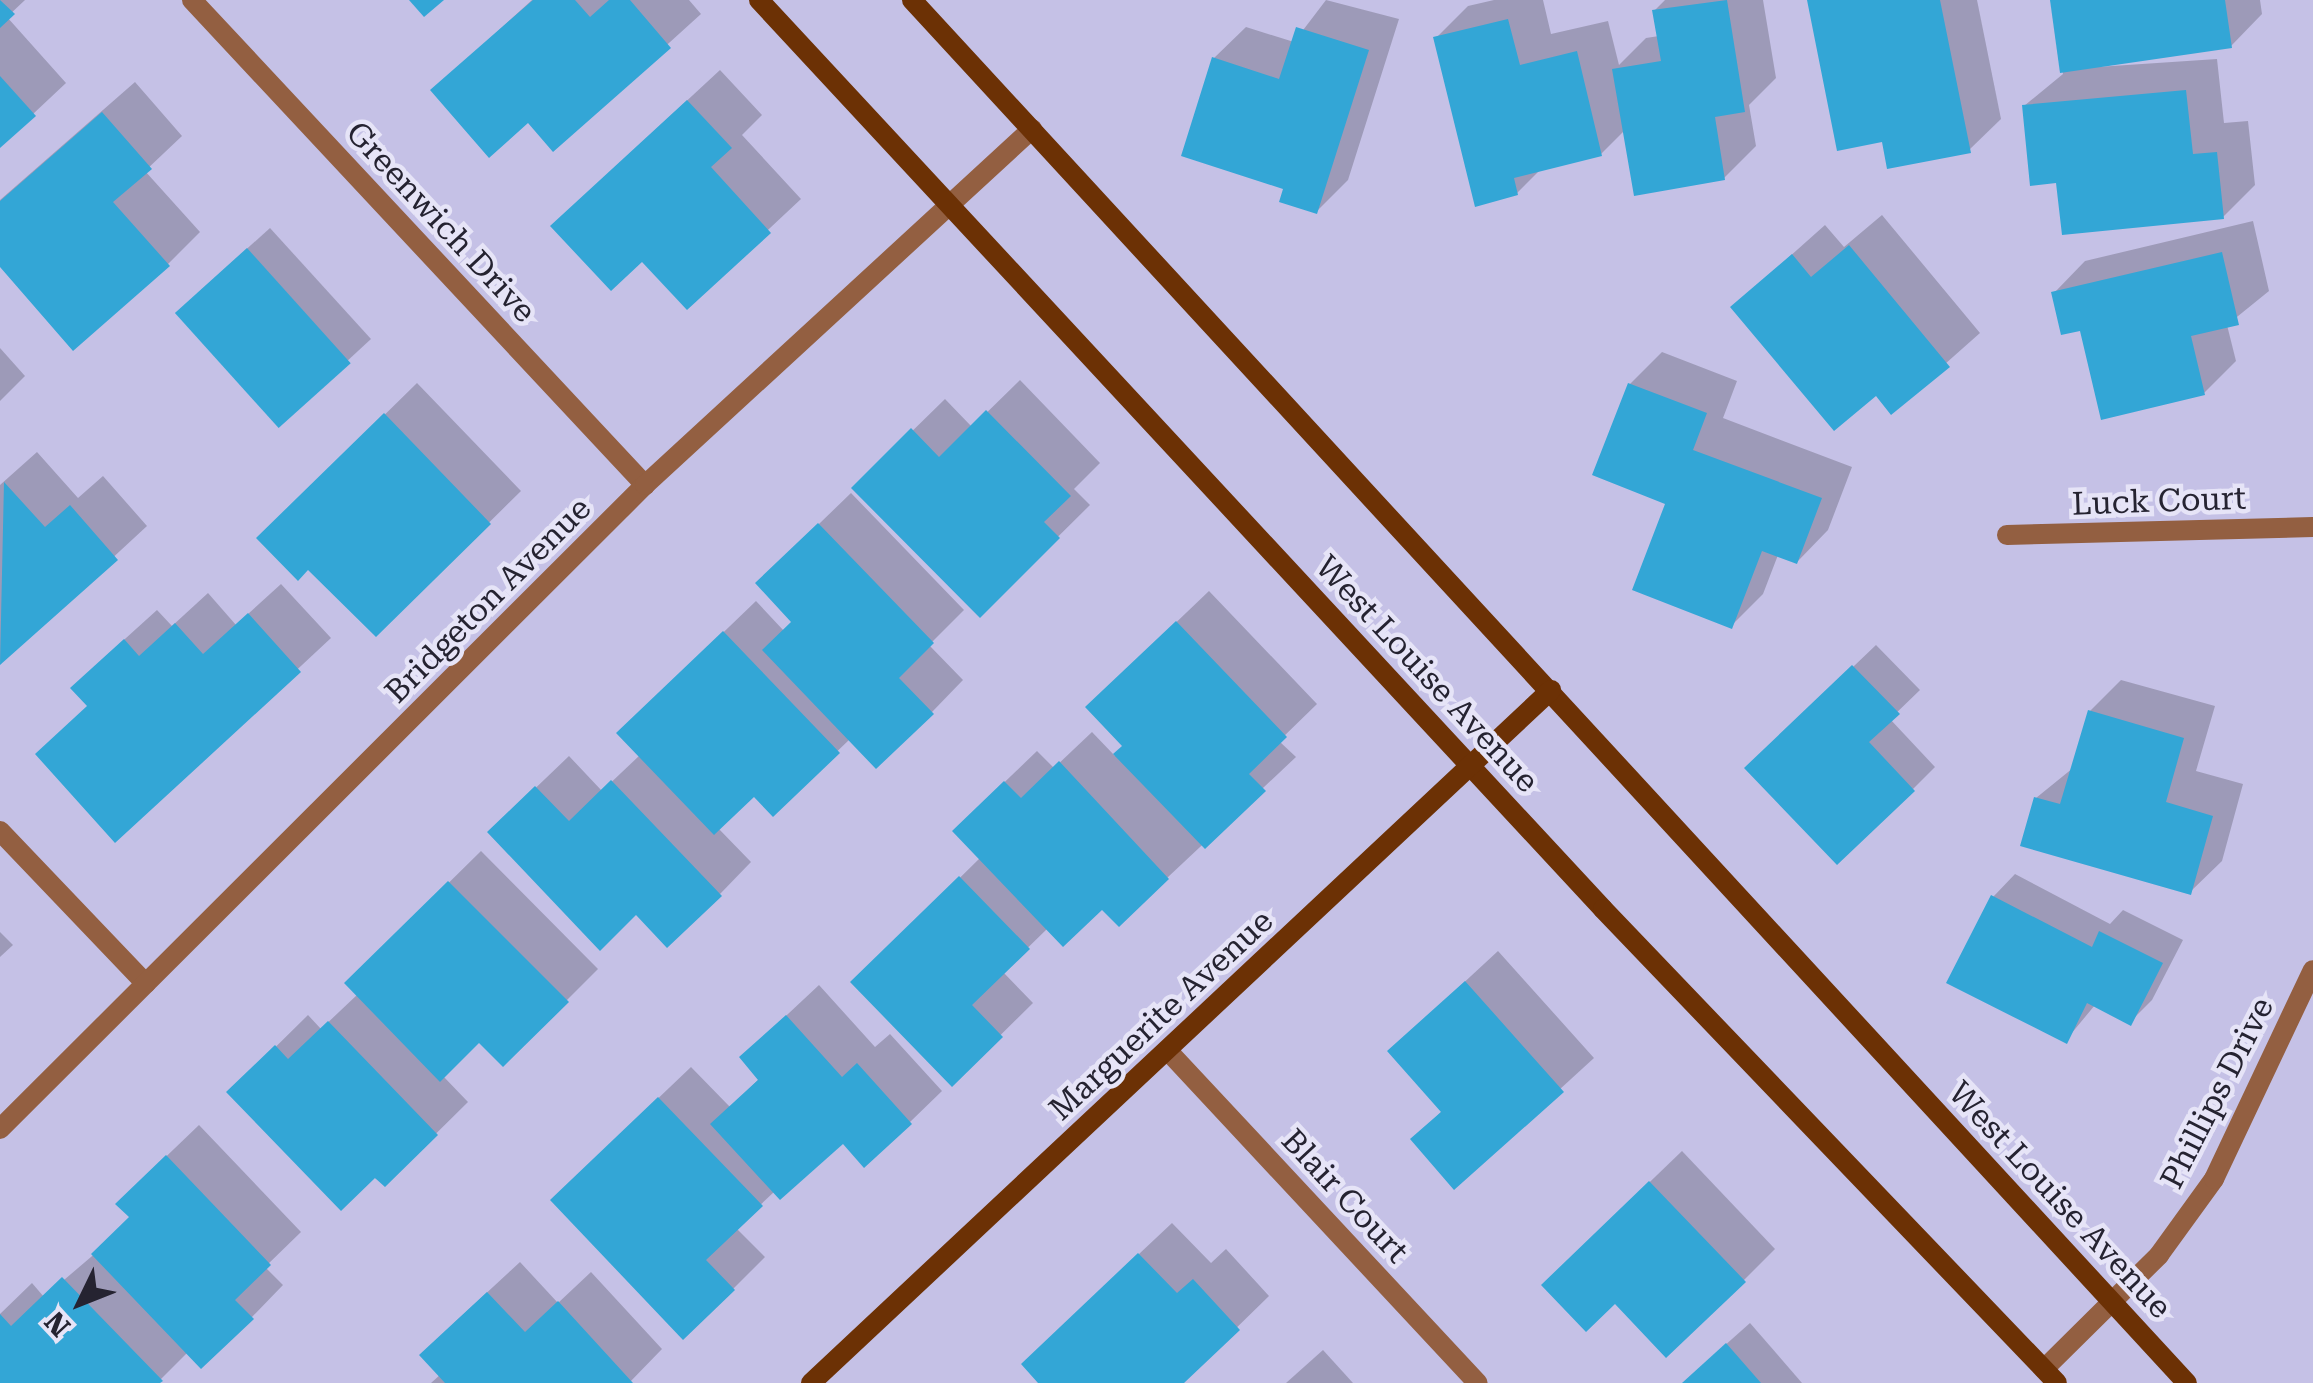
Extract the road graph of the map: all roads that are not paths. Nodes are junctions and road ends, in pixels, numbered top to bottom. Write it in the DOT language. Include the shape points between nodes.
graph roads {
  1 [pos="192,0"];
  2 [pos="759,0"];
  3 [pos="912,0"];
  4 [pos="1032,129"];
  5 [pos="951,208"];
  6 [pos="645,485"];
  7 [pos="2313,527"];
  8 [pos="2007,536"];
  9 [pos="1551,690"];
  10 [pos="1470,763"];
  11 [pos="0,830"];
  12 [pos="2313,970"];
  13 [pos="146,984"];
  14 [pos="1168,1051"];
  15 [pos="0,1130"];
  16 [pos="2114,1302"];
  17 [pos="2050,1376"];
  18 [pos="811,1383"];
  19 [pos="1478,1383"];
  20 [pos="2187,1383"];
  1 -- 6 [label="street, Greenwich Drive"];
  2 -- 5 [label="main road, West Louise Avenue"];
  3 -- 4 [label="main road, West Louise Avenue"];
  4 -- 5 [label="street, Bridgeton Avenue"];
  4 -- 9 [label="main road, West Louise Avenue"];
  5 -- 6 [label="street, Bridgeton Avenue"];
  5 -- 10 [label="main road, West Louise Avenue"];
  6 -- 13 [label="street, Bridgeton Avenue"];
  7 -- 8 [label="street, Luck Court"];
  9 -- 10 [label="main road, Marguerite Avenue"];
  9 -- 16 [label="main road, West Louise Avenue"];
  10 -- 14 [label="main road, Marguerite Avenue"];
  10 -- 17 [label="main road, West Louise Avenue"];
  11 -- 13 [label="street"];
  12 -- 16 [label="street, Phillips Drive" via="2214,1179"];
  13 -- 15 [label="street, Bridgeton Avenue"];
  14 -- 18 [label="main road, Marguerite Avenue"];
  14 -- 19 [label="street, Blair Court"];
  16 -- 17 [label="street, Phillips Drive"];
  16 -- 20 [label="main road, West Louise Avenue"];
}
